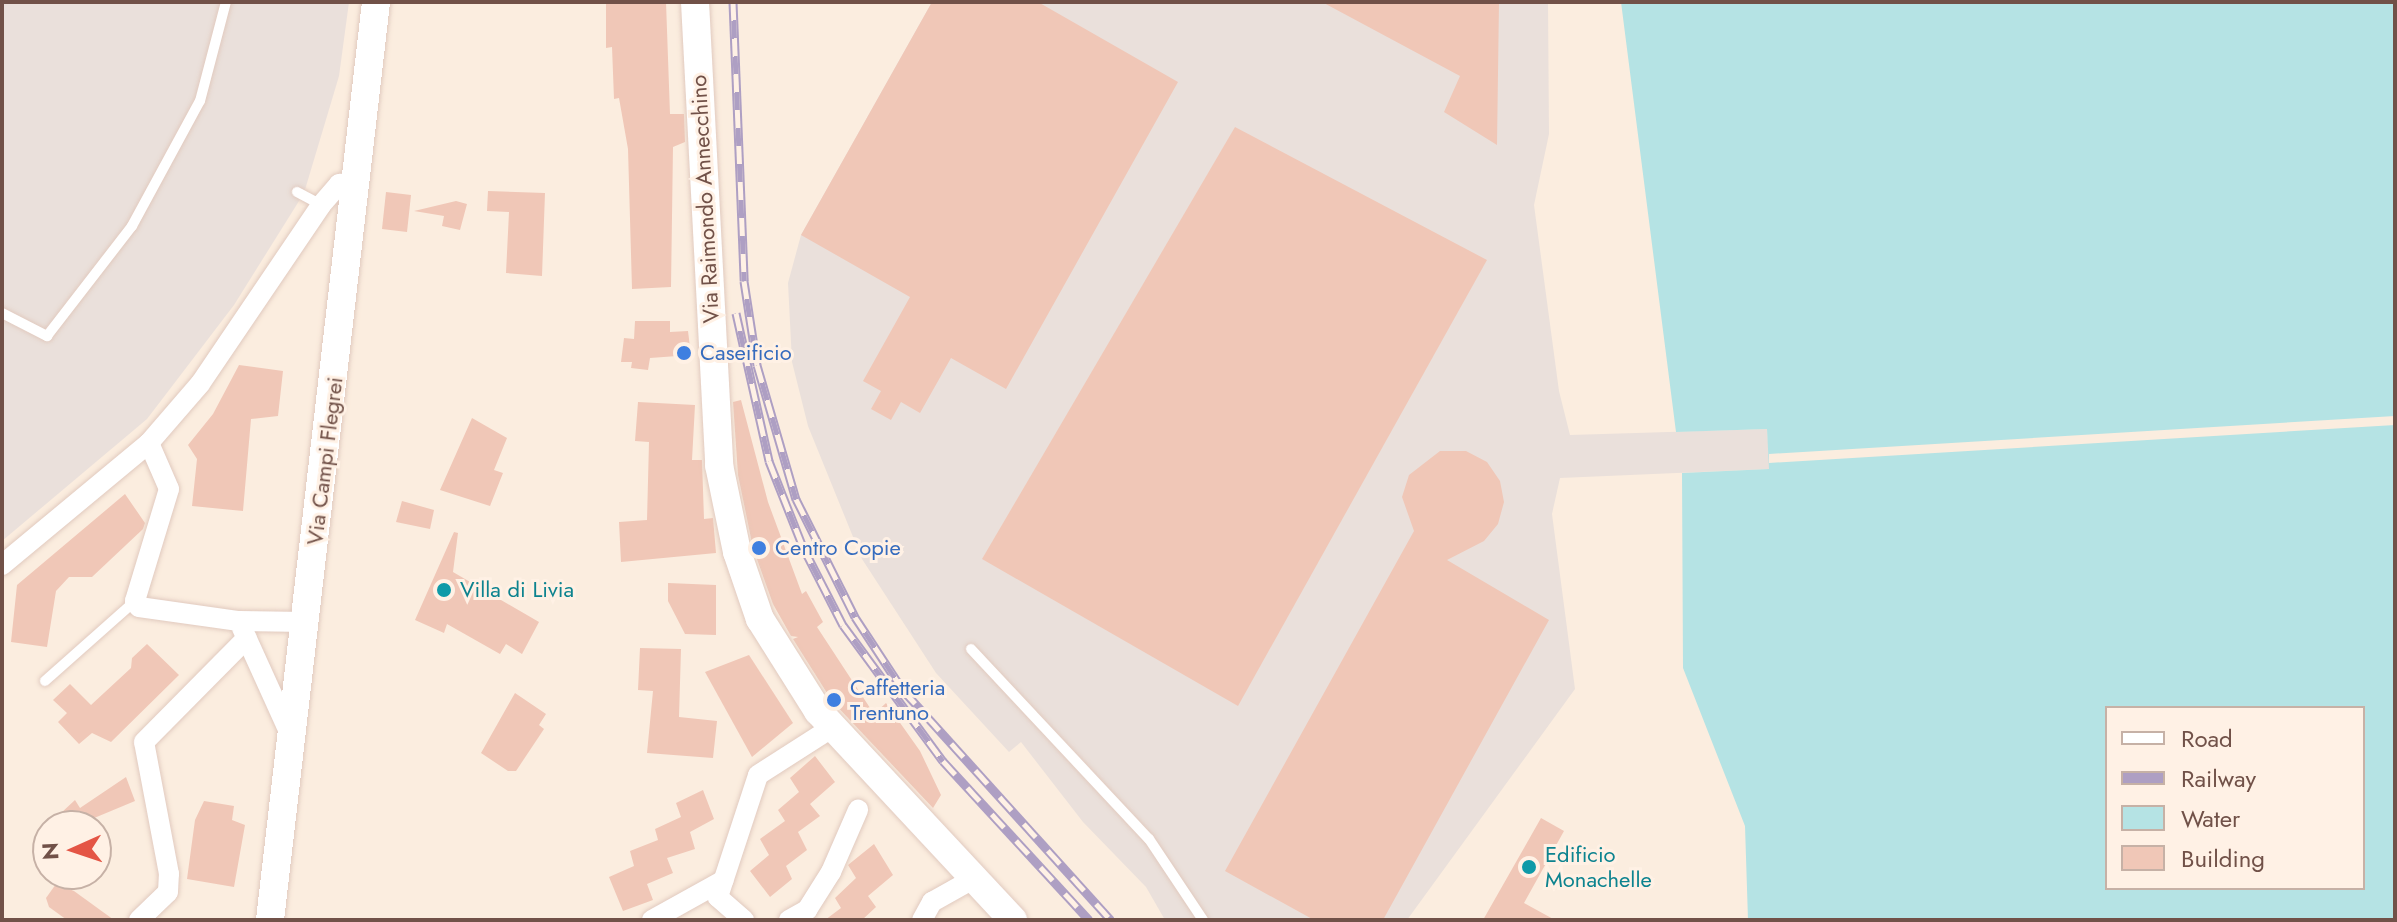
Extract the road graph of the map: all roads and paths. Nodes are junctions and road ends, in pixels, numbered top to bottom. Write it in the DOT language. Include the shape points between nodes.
graph roads {
  1 [pos="226,2"];
  2 [pos="376,2"];
  3 [pos="695,2"];
  4 [pos="356,183"];
  5 [pos="297,192"];
  6 [pos="321,205"];
  7 [pos="2,313"];
  8 [pos="149,443"];
  9 [pos="2,565"];
  10 [pos="135,601"];
  11 [pos="306,622"];
  12 [pos="243,630"];
  13 [pos="971,649"];
  14 [pos="45,681"];
  15 [pos="833,727"];
  16 [pos="292,738"];
  17 [pos="858,810"];
  18 [pos="975,878"];
  19 [pos="724,880"];
  20 [pos="139,920"];
  21 [pos="270,920"];
  22 [pos="652,920"];
  23 [pos="744,920"];
  24 [pos="789,920"];
  25 [pos="922,920"];
  26 [pos="1013,920"];
  27 [pos="1203,920"];
  1 -- 7 [label="lane" via="200,101 132,226 47,336"];
  2 -- 4 [label="street, Via Campi Flegrei"];
  3 -- 15 [label="street, Via Raimondo Annecchino" via="719,465 737,552 760,619"];
  4 -- 6 [label="street" via="339,184"];
  4 -- 11 [label="street, Via Campi Flegrei"];
  5 -- 6 [label="lane"];
  6 -- 8 [label="street" via="209,372"];
  8 -- 9 [label="street"];
  8 -- 10 [label="street" via="169,489"];
  10 -- 12 [label="street" via="139,607"];
  10 -- 14 [label="lane"];
  11 -- 12 [label="street"];
  11 -- 16 [label="street, Via Campi Flegrei"];
  12 -- 16 [label="street"];
  12 -- 20 [label="street" via="144,742 169,874 168,892"];
  13 -- 27 [label="lane" via="1149,839"];
  15 -- 18 [label="street, Via Raimondo Annecchino"];
  15 -- 19 [label="street" via="758,775"];
  16 -- 21 [label="street, Via Campi Flegrei"];
  17 -- 24 [label="street" via="815,898"];
  18 -- 25 [label="street" via="932,902"];
  18 -- 26 [label="street, Via Raimondo Annecchino"];
  19 -- 22 [label="street"];
  19 -- 23 [label="street" via="718,897"];
}
